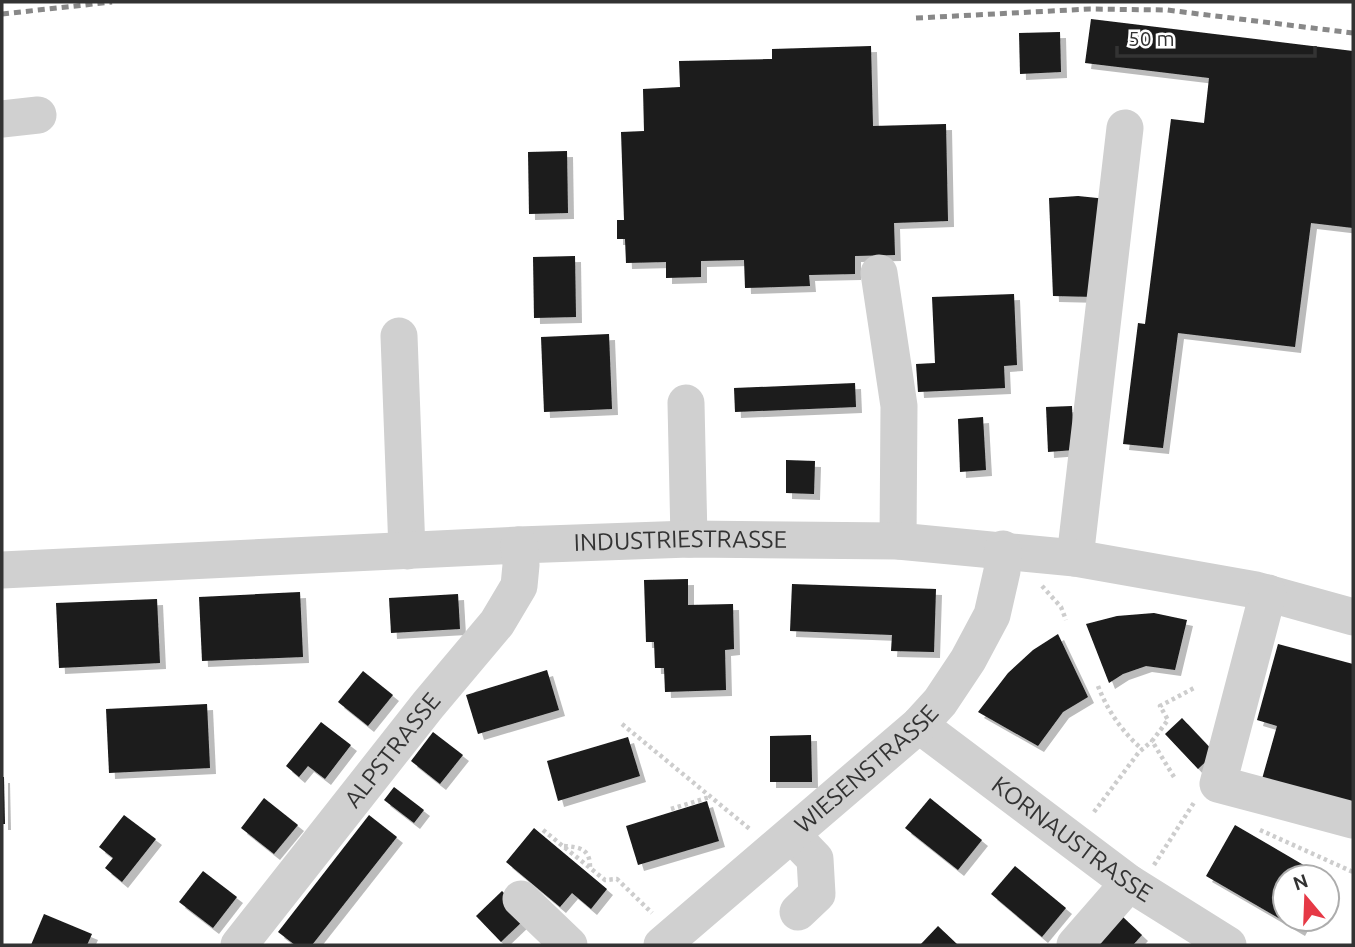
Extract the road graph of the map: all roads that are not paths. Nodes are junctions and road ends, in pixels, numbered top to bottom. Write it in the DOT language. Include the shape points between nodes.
graph roads {
  1 [pos="38,115"];
  2 [pos="2,119"];
  3 [pos="1125,128"];
  4 [pos="879,273"];
  5 [pos="399,336"];
  6 [pos="686,403"];
  7 [pos="689,539"];
  8 [pos="898,541"];
  9 [pos="519,545"];
  10 [pos="1003,549"];
  11 [pos="407,551"];
  12 [pos="1074,558"];
  13 [pos="2,570"];
  14 [pos="1268,593"];
  15 [pos="1353,617"];
  16 [pos="919,725"];
  17 [pos="1353,820"];
  18 [pos="793,835"];
  19 [pos="1133,885"];
  20 [pos="521,899"];
  21 [pos="798,912"];
  22 [pos="659,931"];
  23 [pos="239,945"];
  24 [pos="569,945"];
  25 [pos="1075,945"];
  26 [pos="1228,945"];
  1 -- 2 [label="street"];
  3 -- 12 [label="street"];
  4 -- 8 [label="street" via="898,406"];
  5 -- 11 [label="street"];
  6 -- 7 [label="street"];
  7 -- 8 [label="street, INDUSTRIESTRASSE"];
  7 -- 9 [label="street, INDUSTRIESTRASSE"];
  8 -- 10 [label="street, INDUSTRIESTRASSE"];
  9 -- 11 [label="street, INDUSTRIESTRASSE"];
  9 -- 23 [label="street, ALPSTRASSE" via="519,586 497,623"];
  10 -- 12 [label="street, INDUSTRIESTRASSE"];
  10 -- 16 [label="street, WIESENSTRASSE" via="992,615 968,660"];
  11 -- 13 [label="street, INDUSTRIESTRASSE"];
  12 -- 14 [label="street, INDUSTRIESTRASSE"];
  14 -- 15 [label="street, INDUSTRIESTRASSE"];
  14 -- 17 [label="street" via="1207,797"];
  16 -- 18 [label="street, WIESENSTRASSE"];
  16 -- 19 [label="street, KORNAUSTRASSE"];
  18 -- 21 [label="street" via="815,859 817,894"];
  18 -- 22 [label="street, WIESENSTRASSE"];
  19 -- 25 [label="street"];
  19 -- 26 [label="street, KORNAUSTRASSE"];
  20 -- 24 [label="street"];
}
